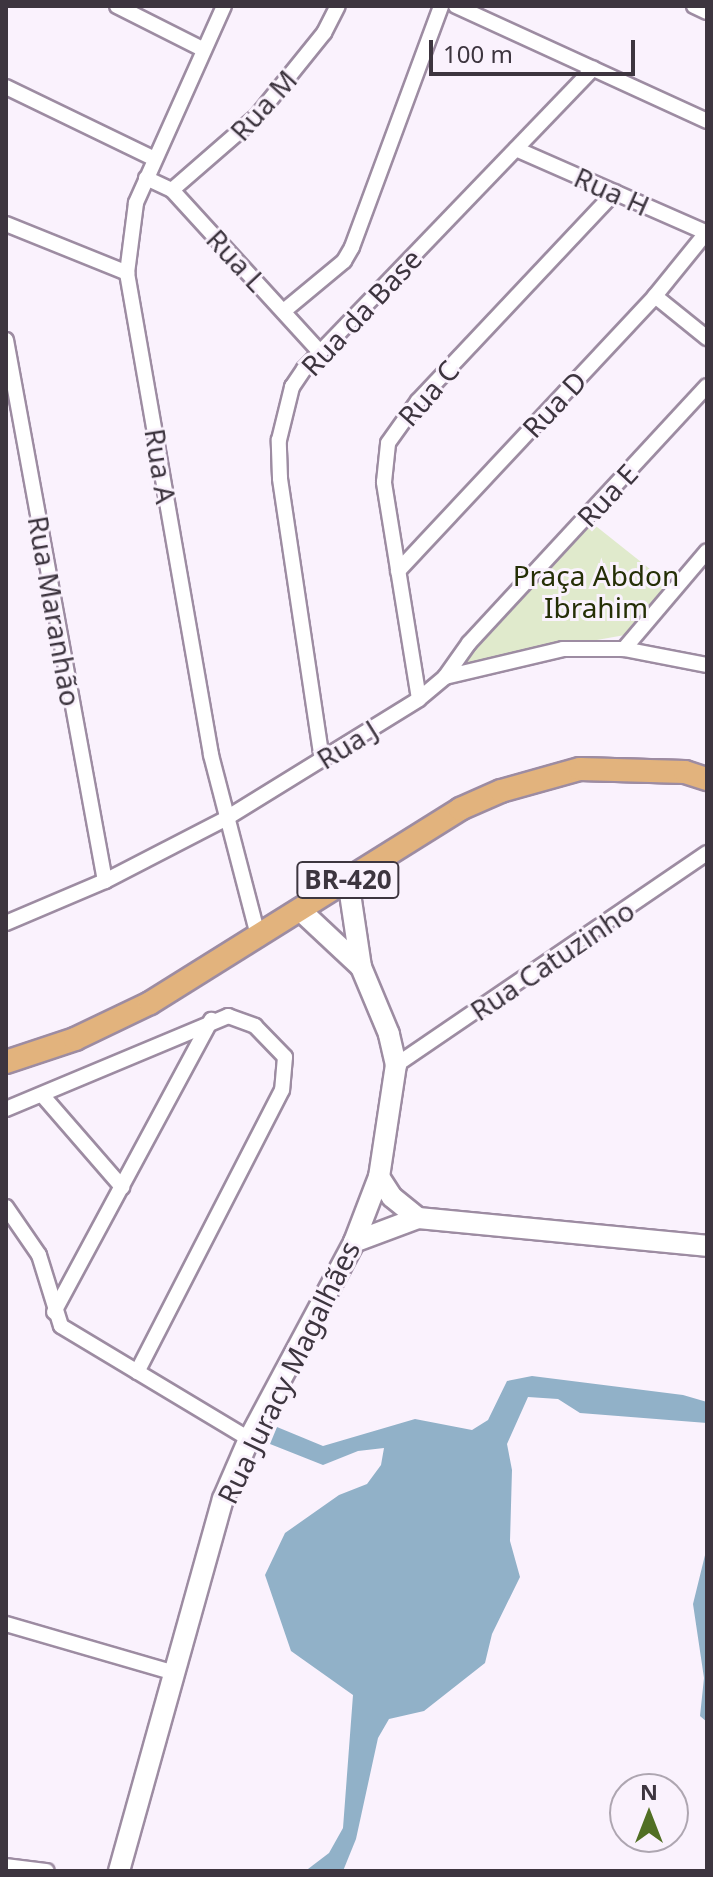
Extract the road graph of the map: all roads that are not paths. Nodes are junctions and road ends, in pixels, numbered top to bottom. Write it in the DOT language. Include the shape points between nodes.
graph roads {
  1 [pos="117,6"];
  2 [pos="224,6"];
  3 [pos="338,6"];
  4 [pos="441,6"];
  5 [pos="456,6"];
  6 [pos="694,6"];
  7 [pos="707,12"];
  8 [pos="202,49"];
  9 [pos="593,69"];
  10 [pos="6,87"];
  11 [pos="707,121"];
  12 [pos="516,149"];
  13 [pos="153,158"];
  14 [pos="146,178"];
  15 [pos="172,190"];
  16 [pos="615,192"];
  17 [pos="6,224"];
  18 [pos="706,233"];
  19 [pos="127,273"];
  20 [pos="655,296"];
  21 [pos="285,310"];
  22 [pos="707,338"];
  23 [pos="6,340"];
  24 [pos="320,352"];
  25 [pos="707,386"];
  26 [pos="707,551"];
  27 [pos="398,571"];
  28 [pos="624,649"];
  29 [pos="707,665"];
  30 [pos="445,677"];
  31 [pos="419,699"];
  32 [pos="322,760"];
  33 [pos="707,779"];
  34 [pos="225,819"];
  35 [pos="707,853"];
  36 [pos="348,880"];
  37 [pos="105,881"];
  38 [pos="300,910"];
  39 [pos="6,923"];
  40 [pos="259,939"];
  41 [pos="361,967"];
  42 [pos="211,1020"];
  43 [pos="6,1062"];
  44 [pos="396,1065"];
  45 [pos="43,1096"];
  46 [pos="6,1109"];
  47 [pos="379,1177"];
  48 [pos="122,1187"];
  49 [pos="6,1207"];
  50 [pos="418,1218"];
  51 [pos="354,1242"];
  52 [pos="707,1246"];
  53 [pos="54,1312"];
  54 [pos="137,1372"];
  55 [pos="249,1439"];
  56 [pos="6,1624"];
  57 [pos="175,1673"];
  58 [pos="6,1866"];
  59 [pos="47,1871"];
  60 [pos="119,1871"];
  1 -- 8 [label="street"];
  2 -- 8 [label="street, Rua A"];
  3 -- 15 [label="street, Rua M" via="324,33 257,116"];
  4 -- 21 [label="street" via="352,247 344,261"];
  5 -- 9 [label="street"];
  6 -- 7 [label="street"];
  8 -- 13 [label="street, Rua A"];
  9 -- 11 [label="street"];
  9 -- 12 [label="street, Rua da Base"];
  10 -- 13 [label="street"];
  12 -- 16 [label="street, Rua H"];
  12 -- 24 [label="street, Rua da Base"];
  13 -- 14 [label="street, Rua A"];
  14 -- 15 [label="street, Rua L"];
  14 -- 19 [label="street, Rua A" via="130,229"];
  15 -- 21 [label="street, Rua L"];
  16 -- 18 [label="street, Rua H"];
  16 -- 27 [label="street, Rua C" via="398,423 388,443 384,482"];
  17 -- 19 [label="street"];
  18 -- 20 [label="street, Rua D"];
  19 -- 34 [label="street, Rua A"];
  20 -- 22 [label="street"];
  20 -- 27 [label="street, Rua D"];
  21 -- 24 [label="street, Rua L"];
  23 -- 37 [label="street, Rua Maranhão"];
  24 -- 32 [label="street, Rua da Base" via="292,387 279,440 283,518"];
  25 -- 30 [label="street, Rua E" via="469,643"];
  26 -- 28 [label="street"];
  27 -- 31 [label="street, Rua C"];
  28 -- 29 [label="street, Rua J"];
  28 -- 30 [label="street, Rua J" via="563,649"];
  30 -- 31 [label="street, Rua J"];
  31 -- 32 [label="street, Rua J"];
  32 -- 34 [label="street, Rua J"];
  33 -- 36 [label="main road, BR-420" via="618,767 538,777 460,809"];
  34 -- 37 [label="street, Rua J"];
  34 -- 40 [label="street, Rua A"];
  35 -- 44 [label="street, Rua Catuzinho"];
  36 -- 38 [label="main road, BR-420"];
  36 -- 41 [label="street"];
  37 -- 39 [label="street, Rua J"];
  38 -- 40 [label="main road, BR-420"];
  38 -- 41 [label="street"];
  40 -- 43 [label="main road, BR-420" via="150,1003 75,1039"];
  41 -- 44 [label="street, Rua Juracy Magalhães"];
  42 -- 45 [label="street"];
  42 -- 48 [label="street"];
  42 -- 54 [label="street" via="241,1017 255,1026 279,1046 285,1080"];
  44 -- 47 [label="street, Rua Juracy Magalhães"];
  45 -- 46 [label="street"];
  45 -- 48 [label="street"];
  47 -- 50 [label="street" via="392,1197"];
  47 -- 51 [label="street, Rua Juracy Magalhães"];
  48 -- 53 [label="street"];
  49 -- 53 [label="street" via="39,1255"];
  50 -- 51 [label="street"];
  50 -- 52 [label="street"];
  51 -- 55 [label="street, Rua Juracy Magalhães"];
  53 -- 54 [label="street" via="61,1326"];
  54 -- 55 [label="street"];
  55 -- 57 [label="street, Rua Juracy Magalhães" via="223,1499"];
  56 -- 57 [label="street"];
  57 -- 60 [label="street, Rua Juracy Magalhães"];
  58 -- 59 [label="street"];
}
